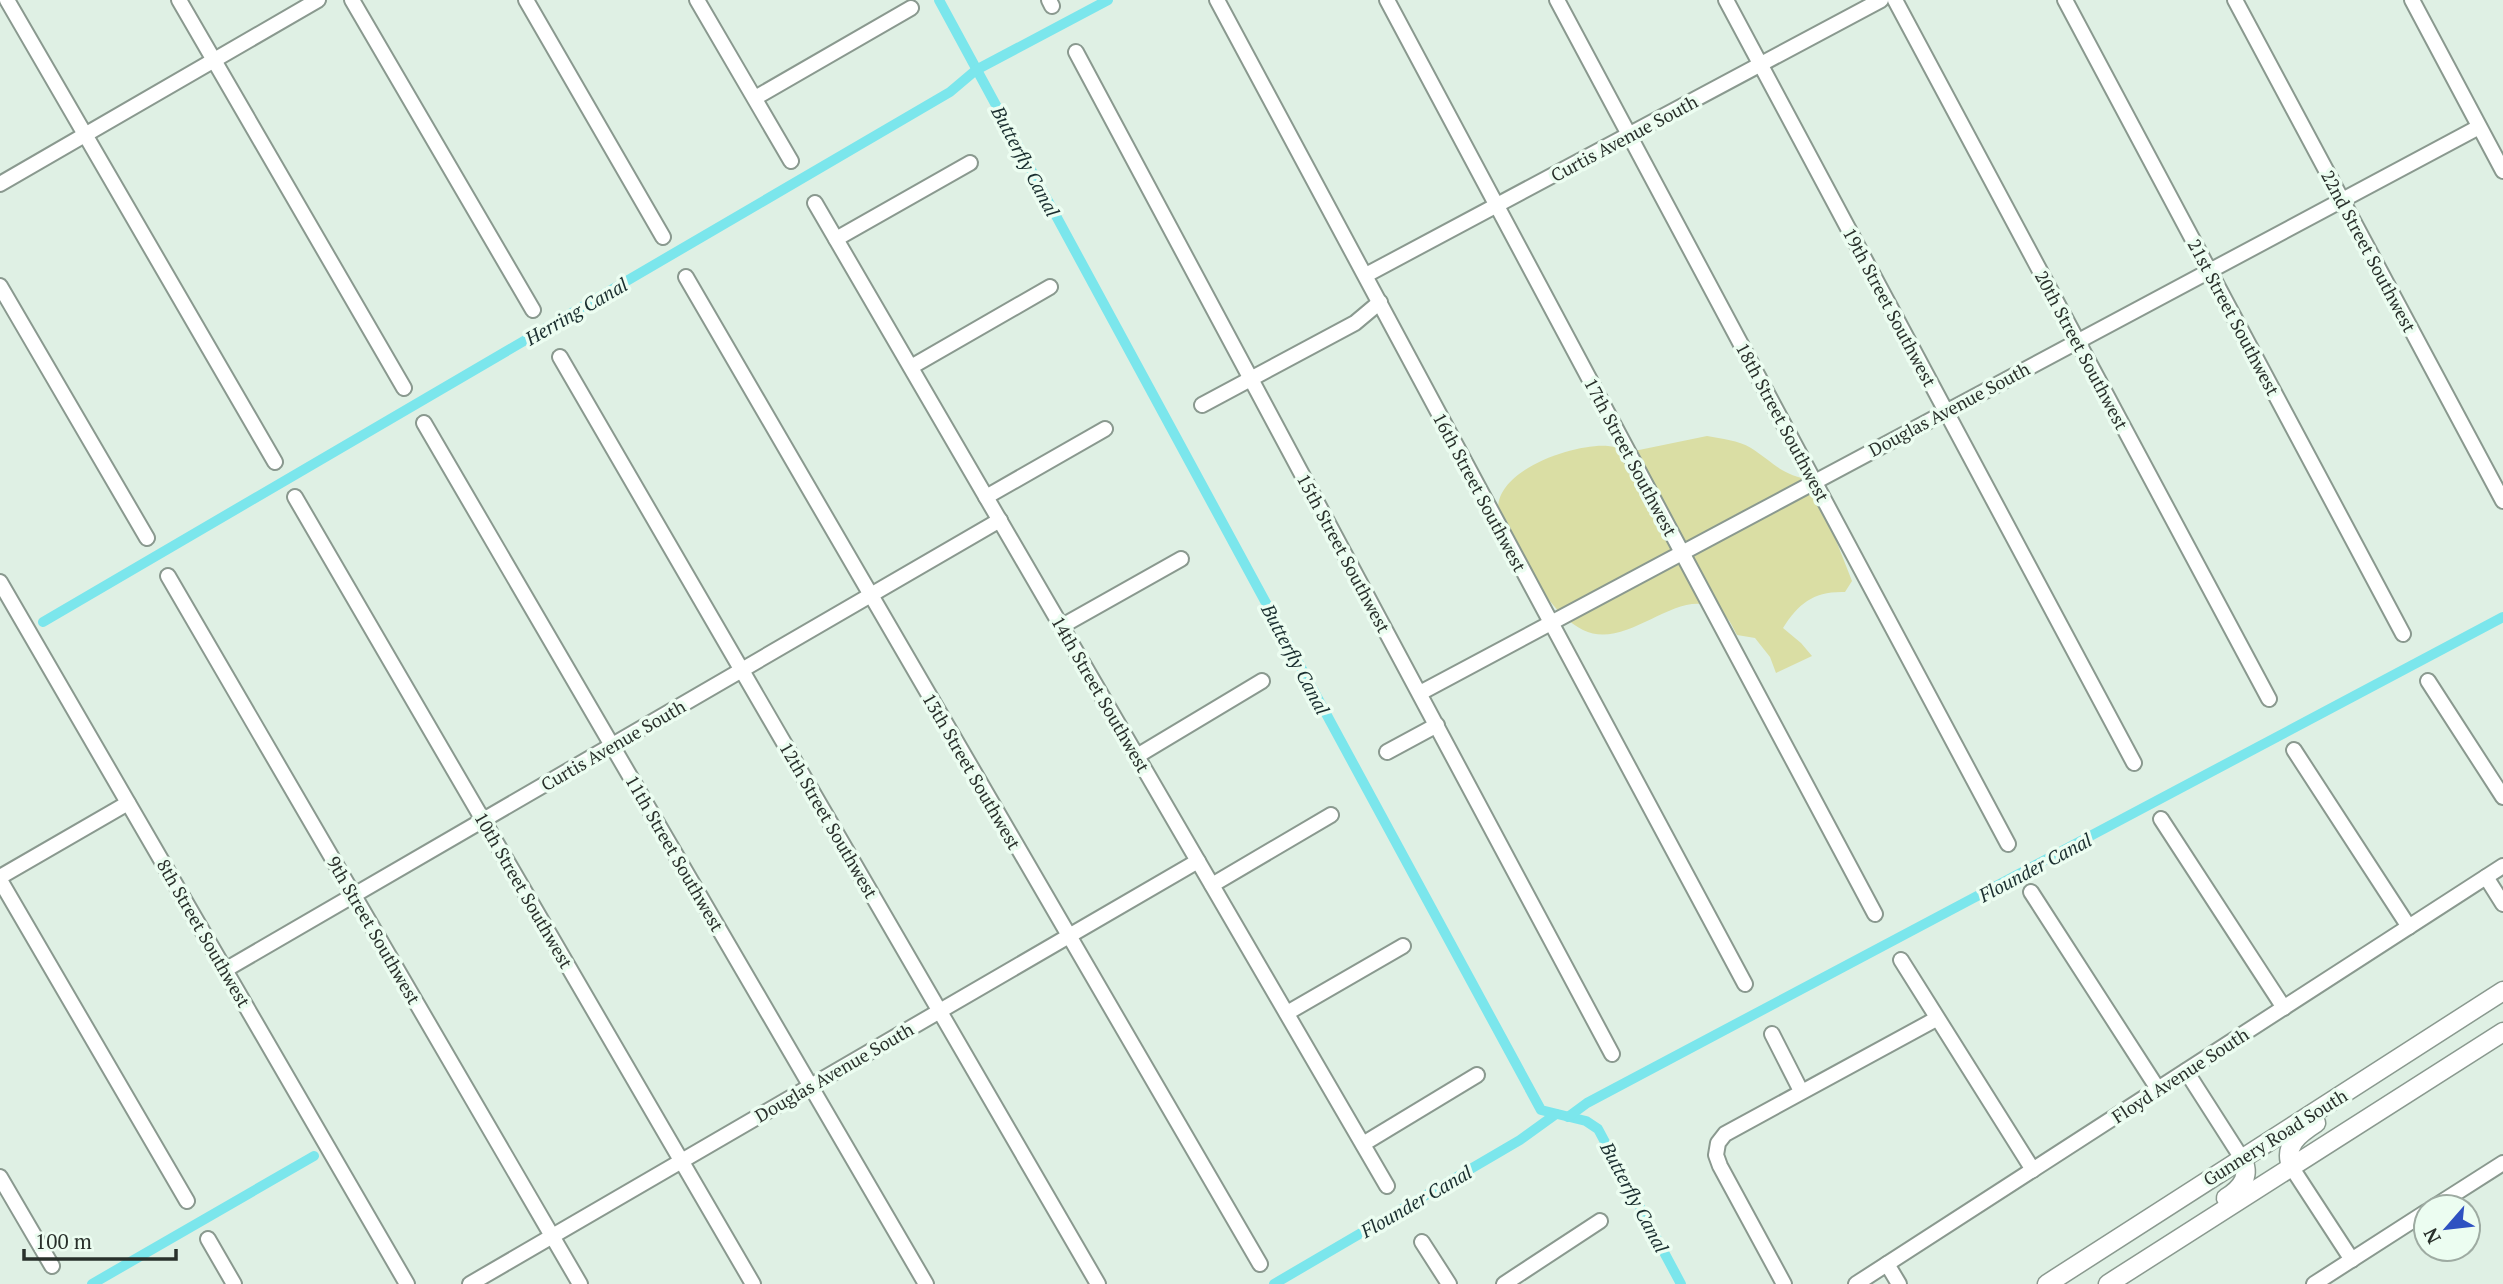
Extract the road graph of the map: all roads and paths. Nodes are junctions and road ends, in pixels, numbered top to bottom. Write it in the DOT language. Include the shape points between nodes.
graph roads {
  1 [pos="7,0"];
  2 [pos="179,0"];
  3 [pos="318,0"];
  4 [pos="352,0"];
  5 [pos="526,0"];
  6 [pos="697,0"];
  7 [pos="1217,0"];
  8 [pos="1387,0"];
  9 [pos="1557,0"];
  10 [pos="1726,0"];
  11 [pos="1881,0"];
  12 [pos="1895,0"];
  13 [pos="2065,0"];
  14 [pos="2235,0"];
  15 [pos="2412,0"];
  16 [pos="911,8"];
  17 [pos="1076,52"];
  18 [pos="214,61"];
  19 [pos="1761,64"];
  20 [pos="755,98"];
  21 [pos="2479,127"];
  22 [pos="85,135"];
  23 [pos="1629,135"];
  24 [pos="791,161"];
  25 [pos="2501,162"];
  26 [pos="970,163"];
  27 [pos="0,184"];
  28 [pos="2341,200"];
  29 [pos="815,203"];
  30 [pos="1497,205"];
  31 [pos="663,237"];
  32 [pos="836,239"];
  33 [pos="2209,270"];
  34 [pos="1366,275"];
  35 [pos="686,277"];
  36 [pos="0,286"];
  37 [pos="1050,287"];
  38 [pos="1380,302"];
  39 [pos="533,310"];
  40 [pos="2077,341"];
  41 [pos="559,357"];
  42 [pos="911,367"];
  43 [pos="1250,379"];
  44 [pos="404,388"];
  45 [pos="1202,405"];
  46 [pos="1946,411"];
  47 [pos="424,422"];
  48 [pos="1105,429"];
  49 [pos="275,461"];
  50 [pos="1815,482"];
  51 [pos="295,497"];
  52 [pos="986,497"];
  53 [pos="2503,501"];
  54 [pos="1000,520"];
  55 [pos="147,538"];
  56 [pos="1682,552"];
  57 [pos="1181,559"];
  58 [pos="168,576"];
  59 [pos="0,582"];
  60 [pos="870,595"];
  61 [pos="1551,623"];
  62 [pos="1062,626"];
  63 [pos="2403,634"];
  64 [pos="742,670"];
  65 [pos="1262,681"];
  66 [pos="2428,681"];
  67 [pos="1420,693"];
  68 [pos="2269,699"];
  69 [pos="1437,725"];
  70 [pos="612,745"];
  71 [pos="2294,750"];
  72 [pos="1387,752"];
  73 [pos="1137,756"];
  74 [pos="2134,763"];
  75 [pos="2503,797"];
  76 [pos="128,803"];
  77 [pos="1331,815"];
  78 [pos="2161,819"];
  79 [pos="484,821"];
  80 [pos="2008,844"];
  81 [pos="1198,861"];
  82 [pos="2503,866"];
  83 [pos="2486,877"];
  84 [pos="0,879"];
  85 [pos="1212,885"];
  86 [pos="2031,892"];
  87 [pos="354,895"];
  88 [pos="2503,904"];
  89 [pos="1875,914"];
  90 [pos="2409,927"];
  91 [pos="1068,937"];
  92 [pos="1403,946"];
  93 [pos="1901,960"];
  94 [pos="225,970"];
  95 [pos="1745,984"];
  96 [pos="2503,991"];
  97 [pos="2284,1007"];
  98 [pos="940,1011"];
  99 [pos="1287,1013"];
  100 [pos="1936,1019"];
  101 [pos="2503,1031"];
  102 [pos="1772,1034"];
  103 [pos="2418,1046"];
  104 [pos="1612,1054"];
  105 [pos="2186,1071"];
  106 [pos="1477,1075"];
  107 [pos="810,1086"];
  108 [pos="2158,1089"];
  109 [pos="1801,1091"];
  110 [pos="1363,1144"];
  111 [pos="2241,1157"];
  112 [pos="681,1161"];
  113 [pos="2503,1163"];
  114 [pos="2292,1168"];
  115 [pos="2033,1170"];
  116 [pos="0,1177"];
  117 [pos="1387,1186"];
  118 [pos="2456,1193"];
  119 [pos="187,1201"];
  120 [pos="1600,1221"];
  121 [pos="2412,1221"];
  122 [pos="552,1236"];
  123 [pos="208,1239"];
  124 [pos="1422,1242"];
  125 [pos="2352,1260"];
  126 [pos="1260,1264"];
  127 [pos="1887,1264"];
  128 [pos="52,1266"];
  129 [pos="2112,1281"];
  130 [pos="234,1284"];
  131 [pos="407,1284"];
  132 [pos="470,1284"];
  133 [pos="580,1284"];
  134 [pos="752,1284"];
  135 [pos="926,1284"];
  136 [pos="1098,1284"];
  137 [pos="1449,1284"];
  138 [pos="1504,1284"];
  139 [pos="1784,1284"];
  140 [pos="1856,1284"];
  141 [pos="1899,1284"];
  142 [pos="2047,1284"];
  143 [pos="2314,1284"];
  1 -- 22 [label="street"];
  2 -- 18 [label="street"];
  3 -- 18 [label="street"];
  4 -- 39 [label="street"];
  5 -- 31 [label="street"];
  6 -- 20 [label="street"];
  7 -- 34 [label="street, 16th Street Southwest"];
  8 -- 30 [label="street, 17th Street Southwest"];
  9 -- 23 [label="street, 18th Street Southwest"];
  10 -- 19 [label="street, 19th Street Southwest"];
  11 -- 19 [label="street, Curtis Avenue South"];
  12 -- 40 [label="street, 20th Street Southwest"];
  13 -- 33 [label="street, 21st Street Southwest"];
  14 -- 28 [label="street, 22nd Street Southwest"];
  15 -- 21 [label="street"];
  16 -- 20 [label="street"];
  17 -- 43 [label="street, 15th Street Southwest"];
  18 -- 22 [label="street"];
  18 -- 44 [label="street"];
  19 -- 23 [label="street, Curtis Avenue South"];
  19 -- 46 [label="street, 19th Street Southwest"];
  20 -- 24 [label="street"];
  21 -- 25 [label="street"];
  21 -- 28 [label="street, Douglas Avenue South"];
  22 -- 27 [label="street"];
  22 -- 49 [label="street"];
  23 -- 30 [label="street, Curtis Avenue South"];
  23 -- 50 [label="street, 18th Street Southwest"];
  26 -- 32 [label="street"];
  28 -- 33 [label="street, Douglas Avenue South"];
  28 -- 53 [label="street, 22nd Street Southwest"];
  29 -- 32 [label="street, 14th Street Southwest"];
  30 -- 34 [label="street, Curtis Avenue South"];
  30 -- 56 [label="street, 17th Street Southwest"];
  32 -- 42 [label="street, 14th Street Southwest"];
  33 -- 40 [label="street, Douglas Avenue South"];
  33 -- 63 [label="street, 21st Street Southwest"];
  34 -- 38 [label="street, 16th Street Southwest"];
  35 -- 60 [label="street, 13th Street Southwest"];
  36 -- 55 [label="street"];
  37 -- 42 [label="street"];
  38 -- 43 [label="street" via="1355,323"];
  38 -- 61 [label="street, 16th Street Southwest"];
  40 -- 46 [label="street, Douglas Avenue South"];
  40 -- 68 [label="street, 20th Street Southwest"];
  41 -- 64 [label="street, 12th Street Southwest"];
  42 -- 52 [label="street, 14th Street Southwest"];
  43 -- 45 [label="street"];
  43 -- 67 [label="street, 15th Street Southwest"];
  46 -- 50 [label="street, Douglas Avenue South"];
  46 -- 74 [label="street, 19th Street Southwest"];
  47 -- 70 [label="street, 11th Street Southwest"];
  48 -- 52 [label="street"];
  50 -- 56 [label="street, Douglas Avenue South"];
  50 -- 80 [label="street, 18th Street Southwest"];
  51 -- 79 [label="street, 10th Street Southwest"];
  52 -- 54 [label="street, 14th Street Southwest"];
  54 -- 60 [label="street, Curtis Avenue South"];
  54 -- 62 [label="street, 14th Street Southwest"];
  56 -- 61 [label="street, Douglas Avenue South"];
  56 -- 89 [label="street, 17th Street Southwest"];
  57 -- 62 [label="street"];
  58 -- 87 [label="street, 9th Street Southwest"];
  59 -- 76 [label="street, 8th Street Southwest"];
  60 -- 64 [label="street, Curtis Avenue South"];
  60 -- 91 [label="street, 13th Street Southwest"];
  61 -- 67 [label="street, Douglas Avenue South"];
  61 -- 95 [label="street, 16th Street Southwest"];
  62 -- 73 [label="street, 14th Street Southwest"];
  64 -- 70 [label="street, Curtis Avenue South"];
  64 -- 98 [label="street, 12th Street Southwest"];
  65 -- 73 [label="street"];
  66 -- 75 [label="street"];
  67 -- 69 [label="street, 15th Street Southwest"];
  69 -- 72 [label="street"];
  69 -- 104 [label="street, 15th Street Southwest"];
  70 -- 79 [label="street, Curtis Avenue South"];
  70 -- 107 [label="street, 11th Street Southwest"];
  71 -- 90 [label="street"];
  73 -- 81 [label="street, 14th Street Southwest"];
  76 -- 84 [label="street"];
  76 -- 94 [label="street, 8th Street Southwest"];
  77 -- 85 [label="street"];
  78 -- 97 [label="street"];
  79 -- 87 [label="street, Curtis Avenue South"];
  79 -- 112 [label="street, 10th Street Southwest"];
  81 -- 85 [label="street, 14th Street Southwest"];
  81 -- 91 [label="street, Douglas Avenue South"];
  82 -- 83 [label="street, Floyd Avenue South"];
  83 -- 88 [label="street"];
  83 -- 90 [label="street, Floyd Avenue South"];
  84 -- 119 [label="street"];
  85 -- 99 [label="street, 14th Street Southwest"];
  86 -- 108 [label="street"];
  87 -- 94 [label="street, Curtis Avenue South"];
  87 -- 122 [label="street, 9th Street Southwest"];
  90 -- 97 [label="street, Floyd Avenue South"];
  91 -- 98 [label="street, Douglas Avenue South"];
  91 -- 126 [label="street, 13th Street Southwest"];
  92 -- 99 [label="street"];
  93 -- 100 [label="street"];
  94 -- 131 [label="street, 8th Street Southwest"];
  96 -- 103 [label="main road, Gunnery Road South"];
  97 -- 105 [label="street, Floyd Avenue South"];
  98 -- 107 [label="street, Douglas Avenue South"];
  98 -- 136 [label="street, 12th Street Southwest"];
  99 -- 110 [label="street, 14th Street Southwest"];
  100 -- 109 [label="street"];
  100 -- 115 [label="street"];
  101 -- 114 [label="main road, Gunnery Road South"];
  102 -- 109 [label="street"];
  103 -- 111 [label="main road, Gunnery Road South"];
  103 -- 114 [label="main road" via="2400,1068 2301,1133 2288,1152"];
  105 -- 108 [label="street, Floyd Avenue South"];
  105 -- 111 [label="street"];
  106 -- 110 [label="street"];
  107 -- 112 [label="street, Douglas Avenue South"];
  107 -- 135 [label="street, 11th Street Southwest"];
  108 -- 115 [label="street, Floyd Avenue South"];
  109 -- 139 [label="street" via="1725,1133 1716,1155"];
  110 -- 117 [label="street, 14th Street Southwest"];
  111 -- 129 [label="main road" via="2247,1171 2239,1187 2133,1259"];
  111 -- 142 [label="main road, Gunnery Road South"];
  112 -- 122 [label="street, Douglas Avenue South"];
  112 -- 134 [label="street, 10th Street Southwest"];
  113 -- 118 [label="street"];
  114 -- 125 [label="street"];
  114 -- 129 [label="main road, Gunnery Road South"];
  115 -- 127 [label="street, Floyd Avenue South"];
  116 -- 128 [label="street"];
  120 -- 138 [label="street"];
  121 -- 125 [label="street"];
  122 -- 132 [label="street, Douglas Avenue South"];
  122 -- 133 [label="street, 9th Street Southwest"];
  123 -- 130 [label="street"];
  124 -- 137 [label="street"];
  125 -- 143 [label="street"];
  127 -- 140 [label="street, Floyd Avenue South"];
  127 -- 141 [label="street"];
}
